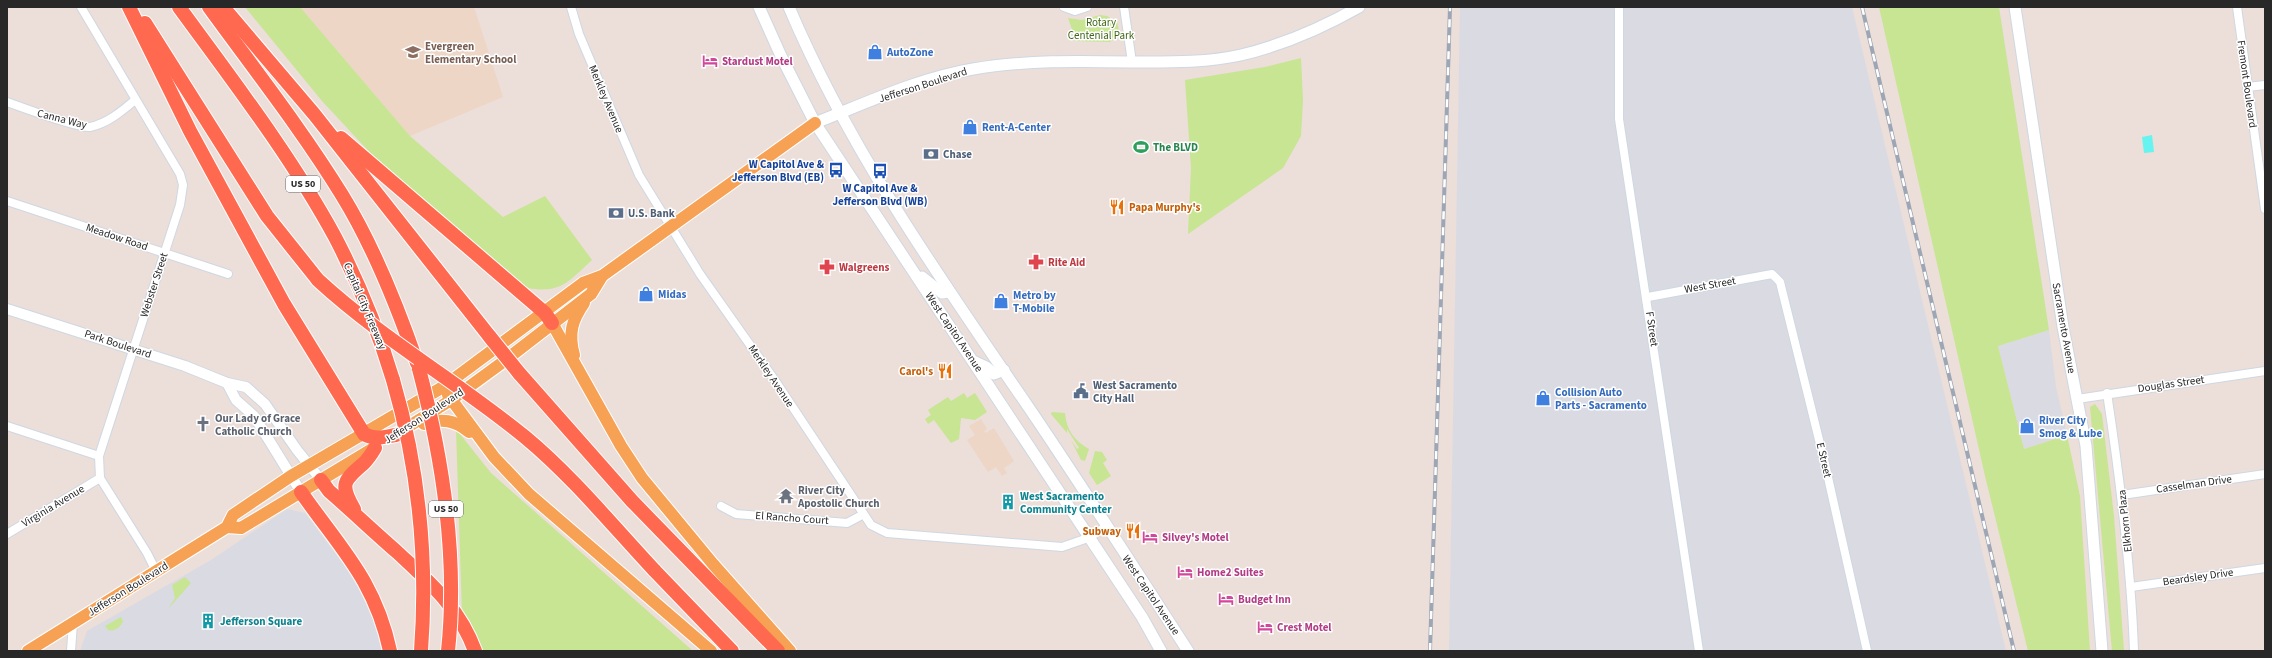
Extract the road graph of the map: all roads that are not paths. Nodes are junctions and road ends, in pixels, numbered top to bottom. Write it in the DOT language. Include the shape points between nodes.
graph roads {
  1 [pos="81,7"];
  2 [pos="129,7"];
  3 [pos="135,7"];
  4 [pos="179,7"];
  5 [pos="209,7"];
  6 [pos="223,7"];
  7 [pos="571,7"];
  8 [pos="759,7"];
  9 [pos="789,7"];
  10 [pos="1064,7"];
  11 [pos="1087,7"];
  12 [pos="1124,7"];
  13 [pos="1359,7"];
  14 [pos="1619,7"];
  15 [pos="2015,7"];
  16 [pos="2236,7"];
  17 [pos="1132,62"];
  18 [pos="2265,85"];
  19 [pos="2247,87"];
  20 [pos="135,100"];
  21 [pos="7,102"];
  22 [pos="840,113"];
  23 [pos="314,114"];
  24 [pos="815,123"];
  25 [pos="2263,180"];
  26 [pos="7,201"];
  27 [pos="2265,209"];
  28 [pos="670,226"];
  29 [pos="165,253"];
  30 [pos="913,269"];
  31 [pos="228,274"];
  32 [pos="1772,274"];
  33 [pos="602,276"];
  34 [pos="949,292"];
  35 [pos="591,294"];
  36 [pos="1648,297"];
  37 [pos="7,309"];
  38 [pos="548,318"];
  39 [pos="133,349"];
  40 [pos="974,361"];
  41 [pos="1004,370"];
  42 [pos="2265,371"];
  43 [pos="582,376"];
  44 [pos="227,383"];
  45 [pos="443,387"];
  46 [pos="2107,393"];
  47 [pos="2077,399"];
  48 [pos="451,400"];
  49 [pos="7,426"];
  50 [pos="411,426"];
  51 [pos="364,434"];
  52 [pos="396,434"];
  53 [pos="375,448"];
  54 [pos="99,456"];
  55 [pos="494,457"];
  56 [pos="310,466"];
  57 [pos="2265,474"];
  58 [pos="291,476"];
  59 [pos="100,478"];
  60 [pos="321,480"];
  61 [pos="301,492"];
  62 [pos="2122,495"];
  63 [pos="721,506"];
  64 [pos="862,515"];
  65 [pos="362,521"];
  66 [pos="227,526"];
  67 [pos="1106,527"];
  68 [pos="7,534"];
  69 [pos="1088,538"];
  70 [pos="2265,568"];
  71 [pos="156,571"];
  72 [pos="2131,587"];
  73 [pos="73,623"];
  74 [pos="28,651"];
  75 [pos="71,651"];
  76 [pos="390,651"];
  77 [pos="421,651"];
  78 [pos="448,651"];
  79 [pos="475,651"];
  80 [pos="711,651"];
  81 [pos="732,651"];
  82 [pos="778,651"];
  83 [pos="790,651"];
  84 [pos="1160,651"];
  85 [pos="1188,651"];
  86 [pos="1699,651"];
  87 [pos="1867,651"];
  88 [pos="2102,651"];
  89 [pos="2134,651"];
  1 -- 20 [label="street, Webster Street"];
  2 -- 51 [label="highway" via="190,131 284,304"];
  3 -- 81 [label="highway, bridge" via="267,216 318,280 371,325 527,438"];
  4 -- 77 [label="highway, Capital City Freeway / US 50, bridge" via="312,198 335,237 364,298 393,380 409,437 420,507 424,583"];
  5 -- 78 [label="highway, US 50, bridge" via="318,157 342,196 383,272 419,369 433,422 444,486 450,592"];
  6 -- 23 [label="highway"];
  7 -- 28 [label="street, Merkley Avenue" via="584,46 639,175"];
  8 -- 24 [label="main road, West Capitol Avenue"];
  9 -- 22 [label="main road, West Capitol Avenue"];
  10 -- 11 [label="street" via="1076,11"];
  12 -- 17 [label="street"];
  13 -- 17 [label="main road, Jefferson Boulevard" via="1292,39 1241,55 1178,62"];
  14 -- 36 [label="street, F Street" via="1620,118"];
  15 -- 47 [label="main road, Sacramento Avenue" via="2063,326"];
  16 -- 19 [label="street, Fremont Boulevard"];
  17 -- 22 [label="main road, Jefferson Boulevard" via="1035,62 972,69 932,80"];
  18 -- 19 [label="street"];
  19 -- 25 [label="street, Fremont Boulevard"];
  20 -- 21 [label="street, Canna Way" via="118,115 89,127 55,119"];
  20 -- 29 [label="street, Webster Street" via="180,174 183,185 180,205"];
  22 -- 24 [label="main road, Jefferson Boulevard"];
  22 -- 34 [label="main road, West Capitol Avenue" via="850,134"];
  23 -- 38 [label="highway"];
  23 -- 82 [label="highway, bridge" via="519,373 632,501"];
  24 -- 28 [label="main road, Jefferson Boulevard"];
  24 -- 30 [label="main road, West Capitol Avenue"];
  25 -- 27 [label="street, Fremont Boulevard"];
  26 -- 29 [label="street, Meadow Road"];
  28 -- 33 [label="main road, Jefferson Boulevard"];
  28 -- 64 [label="street, Merkley Avenue"];
  29 -- 31 [label="street, Meadow Road"];
  29 -- 39 [label="street, Webster Street"];
  30 -- 34 [label="main road" via="942,293"];
  30 -- 40 [label="main road, West Capitol Avenue"];
  32 -- 36 [label="street, West Street"];
  32 -- 87 [label="street, E Street" via="1780,282 1792,327"];
  33 -- 35 [label="main road, Jefferson Boulevard"];
  33 -- 38 [label="main road, Jefferson Boulevard" via="583,283"];
  34 -- 41 [label="main road, West Capitol Avenue"];
  35 -- 38 [label="main road, Jefferson Boulevard"];
  35 -- 43 [label="main road" via="575,316 570,332 573,353"];
  36 -- 86 [label="street, F Street"];
  37 -- 39 [label="street, Park Boulevard"];
  38 -- 43 [label="main road"];
  38 -- 45 [label="main road, Jefferson Boulevard"];
  38 -- 48 [label="main road, Jefferson Boulevard"];
  39 -- 44 [label="street, Park Boulevard"];
  39 -- 54 [label="street, Webster Street"];
  40 -- 41 [label="main road" via="994,374"];
  40 -- 69 [label="main road, West Capitol Avenue"];
  41 -- 67 [label="main road, West Capitol Avenue"];
  42 -- 46 [label="street, Douglas Street"];
  43 -- 83 [label="main road" via="642,478"];
  44 -- 56 [label="street, Park Boulevard" via="246,387 258,397"];
  44 -- 58 [label="street" via="236,400 254,416"];
  45 -- 48 [label="main road"];
  45 -- 51 [label="main road, Jefferson Boulevard"];
  46 -- 47 [label="street, Douglas Street"];
  46 -- 62 [label="street, Elkhorn Plaza"];
  47 -- 88 [label="main road, Sacramento Avenue" via="2086,446 2092,501"];
  48 -- 50 [label="main road, Jefferson Boulevard"];
  48 -- 55 [label="main road"];
  49 -- 54 [label="street"];
  50 -- 52 [label="main road, Jefferson Boulevard"];
  50 -- 55 [label="main road" via="442,420 456,423"];
  51 -- 52 [label="highway" via="371,438"];
  51 -- 56 [label="main road, Jefferson Boulevard"];
  52 -- 53 [label="main road, Jefferson Boulevard"];
  53 -- 60 [label="main road, Jefferson Boulevard"];
  53 -- 65 [label="highway" via="365,462 352,471 345,484 348,499"];
  54 -- 59 [label="street, Webster Street"];
  55 -- 80 [label="main road" via="546,510"];
  56 -- 58 [label="main road, Jefferson Boulevard"];
  56 -- 60 [label="street, Park Boulevard"];
  57 -- 62 [label="street, Casselman Drive"];
  58 -- 61 [label="street"];
  58 -- 66 [label="main road, Jefferson Boulevard" via="233,515"];
  59 -- 68 [label="street, Virginia Avenue"];
  59 -- 71 [label="street, Webster Street"];
  60 -- 61 [label="main road, Jefferson Boulevard"];
  60 -- 65 [label="highway" via="329,491"];
  61 -- 66 [label="main road, Jefferson Boulevard" via="241,528"];
  61 -- 76 [label="highway" via="363,577 379,614"];
  62 -- 72 [label="street, Elkhorn Plaza"];
  63 -- 64 [label="street, El Rancho Court" via="736,514 848,523"];
  64 -- 69 [label="street, Merkley Avenue" via="871,525 886,533 1062,547"];
  65 -- 79 [label="highway" via="438,590 456,612"];
  66 -- 71 [label="main road, Jefferson Boulevard"];
  67 -- 69 [label="street, Merkley Avenue"];
  67 -- 85 [label="main road, West Capitol Avenue"];
  69 -- 84 [label="main road, West Capitol Avenue" via="1142,617"];
  70 -- 72 [label="street, Beardsley Drive"];
  71 -- 73 [label="main road, Jefferson Boulevard"];
  72 -- 89 [label="street, Elkhorn Plaza"];
  73 -- 74 [label="main road, Jefferson Boulevard"];
  73 -- 75 [label="street"];
}
